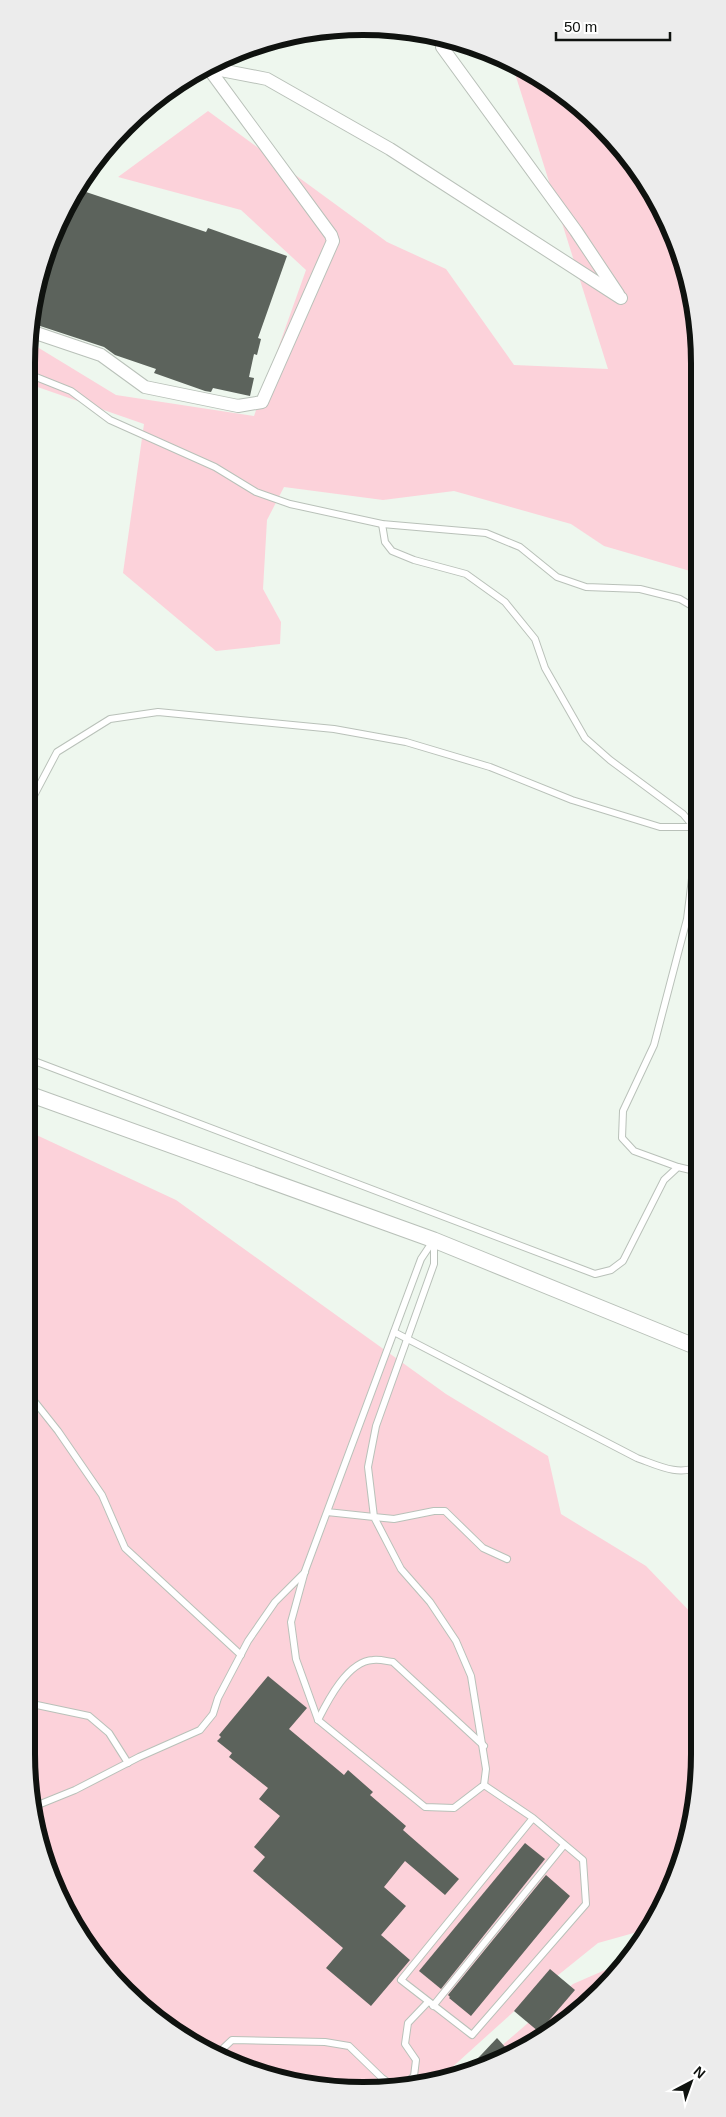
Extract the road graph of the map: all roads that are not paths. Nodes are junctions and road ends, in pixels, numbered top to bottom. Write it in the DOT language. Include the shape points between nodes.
graph roads {
  1 [pos="442,45"];
  2 [pos="217,70"];
  3 [pos="211,73"];
  4 [pos="37,333"];
  5 [pos="35,378"];
  6 [pos="382,524"];
  7 [pos="691,605"];
  8 [pos="35,794"];
  9 [pos="691,822"];
  10 [pos="691,827"];
  11 [pos="691,887"];
  12 [pos="35,1062"];
  13 [pos="35,1096"];
  14 [pos="678,1167"];
  15 [pos="691,1170"];
  16 [pos="434,1240"];
  17 [pos="394,1332"];
  18 [pos="408,1339"];
  19 [pos="691,1345"];
  20 [pos="35,1402"];
  21 [pos="691,1469"];
  22 [pos="327,1512"];
  23 [pos="374,1517"];
  24 [pos="508,1559"];
  25 [pos="306,1571"];
  26 [pos="241,1655"];
  27 [pos="35,1705"];
  28 [pos="318,1720"];
  29 [pos="484,1746"];
  30 [pos="128,1763"];
  31 [pos="484,1785"];
  32 [pos="39,1805"];
  33 [pos="533,1818"];
  34 [pos="564,1845"];
  35 [pos="430,2004"];
  36 [pos="222,2050"];
  37 [pos="411,2078"];
  38 [pos="386,2081"];
  1 -- 2 [label="street" via="621,298 390,149 267,79"];
  3 -- 4 [label="street" via="331,234 333,241 262,402 238,406 145,387 101,355"];
  5 -- 6 [label="lane" via="71,391 110,420 215,467 256,492 290,504"];
  6 -- 7 [label="lane" via="486,533 520,547 557,577 578,585 640,589"];
  6 -- 9 [label="lane" via="385,542 392,551 466,574 505,602 535,639 545,668 585,738"];
  8 -- 10 [label="lane" via="57,752 110,719 158,712 334,729 406,742 490,767 572,800 631,819 660,827"];
  11 -- 14 [label="lane" via="687,919 654,1045 623,1111 622,1128 622,1138 634,1151"];
  12 -- 14 [label="lane" via="595,1274 611,1270 623,1261 664,1180"];
  13 -- 16 [label="street"];
  14 -- 15 [label="lane"];
  16 -- 17 [label="lane" via="420,1259"];
  16 -- 18 [label="lane" via="434,1264"];
  16 -- 19 [label="street"];
  17 -- 18 [label="lane"];
  17 -- 22 [label="lane"];
  18 -- 21 [label="lane" via="638,1458 669,1470"];
  18 -- 23 [label="lane" via="376,1426 368,1467"];
  20 -- 26 [label="lane" via="102,1495 125,1548"];
  22 -- 23 [label="lane"];
  22 -- 25 [label="lane"];
  23 -- 24 [label="lane" via="394,1520 445,1511 483,1548"];
  23 -- 29 [label="lane" via="400,1569 430,1602 456,1641 471,1676"];
  25 -- 26 [label="lane" via="275,1602"];
  25 -- 28 [label="lane" via="291,1622 296,1659"];
  26 -- 30 [label="lane" via="213,1714 200,1730"];
  27 -- 30 [label="lane" via="89,1716 110,1733"];
  28 -- 29 [label="lane" via="336,1687 359,1664 372,1660 393,1662"];
  28 -- 31 [label="lane" via="425,1807 454,1808"];
  29 -- 31 [label="lane"];
  30 -- 32 [label="lane"];
  31 -- 33 [label="lane"];
  33 -- 34 [label="lane"];
  33 -- 35 [label="lane" via="401,1980"];
  34 -- 35 [label="lane"];
  34 -- 35 [label="lane" via="583,1860 586,1904 472,2035"];
  35 -- 37 [label="lane" via="408,2023 405,2044 416,2060"];
  36 -- 38 [label="lane" via="232,2040 325,2042 349,2046"];
}
